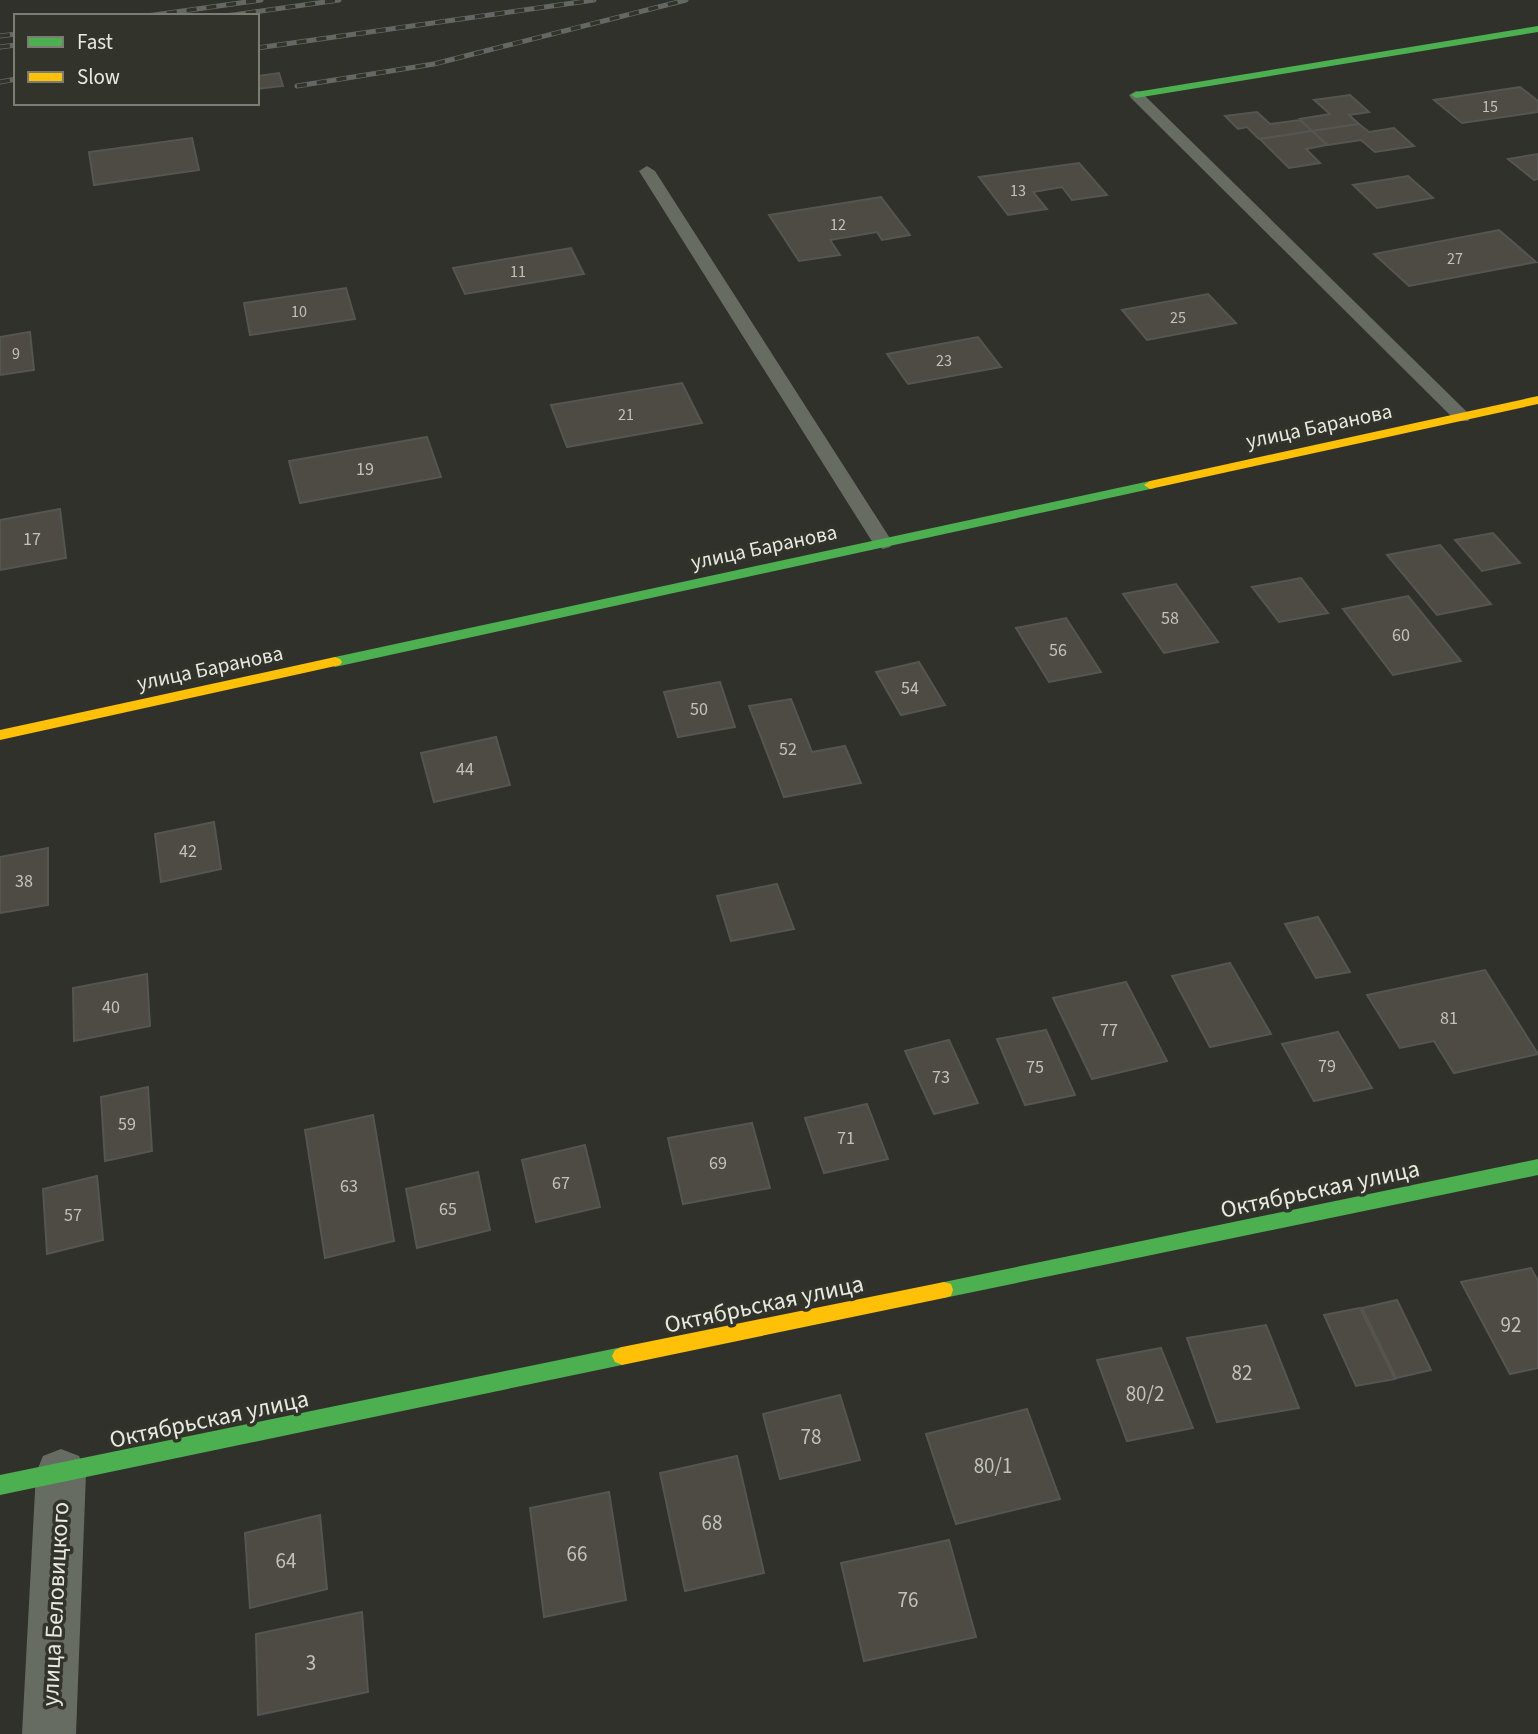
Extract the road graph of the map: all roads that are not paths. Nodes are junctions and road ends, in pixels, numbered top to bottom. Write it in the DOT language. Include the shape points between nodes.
graph roads {
  1 [pos="1538,29"];
  2 [pos="1136,96"];
  3 [pos="647,171"];
  4 [pos="1538,400"];
  5 [pos="1462,417"];
  6 [pos="883,542"];
  7 [pos="0,735"];
  8 [pos="1538,1167"];
  9 [pos="61,1473"];
  10 [pos="0,1485"];
  11 [pos="48,1734"];
  1 -- 2 [label="street"];
  2 -- 5 [label="lane"];
  3 -- 6 [label="lane"];
  4 -- 5 [label="street, улица Баранова"];
  5 -- 6 [label="street, улица Баранова"];
  6 -- 7 [label="street, улица Баранова"];
  8 -- 9 [label="street, Октябрьская улица"];
  9 -- 10 [label="street, Октябрьская улица"];
  9 -- 11 [label="street, улица Беловицкого"];
}
